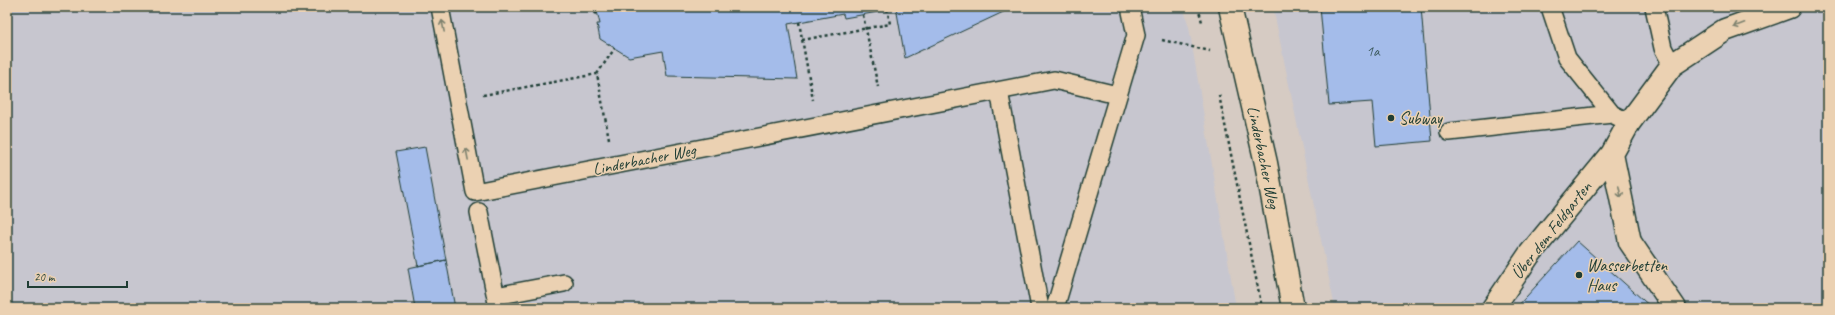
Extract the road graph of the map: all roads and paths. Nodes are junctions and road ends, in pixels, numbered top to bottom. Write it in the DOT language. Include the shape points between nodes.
graph roads {
  1 [pos="440,7"];
  2 [pos="584,7"];
  3 [pos="1130,7"];
  4 [pos="1198,7"];
  5 [pos="1230,7"];
  6 [pos="1550,7"];
  7 [pos="1654,7"];
  8 [pos="1789,7"];
  9 [pos="887,8"];
  10 [pos="598,14"];
  11 [pos="863,15"];
  12 [pos="799,22"];
  13 [pos="866,28"];
  14 [pos="1204,29"];
  15 [pos="1136,35"];
  16 [pos="802,40"];
  17 [pos="1208,44"];
  18 [pos="615,48"];
  19 [pos="1210,51"];
  20 [pos="1212,59"];
  21 [pos="1672,65"];
  22 [pos="597,74"];
  23 [pos="1218,90"];
  24 [pos="999,91"];
  25 [pos="1117,95"];
  26 [pos="457,100"];
  27 [pos="882,113"];
  28 [pos="1620,118"];
  29 [pos="818,126"];
  30 [pos="1449,132"];
  31 [pos="1612,154"];
  32 [pos="614,165"];
  33 [pos="479,212"];
  34 [pos="564,284"];
  35 [pos="497,302"];
  36 [pos="1040,308"];
  37 [pos="1055,308"];
  38 [pos="1262,308"];
  39 [pos="1293,308"];
  40 [pos="1493,308"];
  41 [pos="1675,308"];
  26 -- 1 [label="lane, Linderbacher Weg, one-way"];
  2 -- 10 [label="path"];
  3 -- 15 [label="lane"];
  4 -- 14 [label="path"];
  5 -- 39 [label="street, Linderbacher Weg" via="1266,164"];
  6 -- 28 [label="lane" via="1567,58"];
  7 -- 21 [label="lane" via="1663,48"];
  8 -- 21 [label="street, Über dem Feldgarten, one-way" via="1725,30"];
  9 -- 13 [label="path" via="890,24"];
  11 -- 13 [label="path"];
  12 -- 16 [label="path"];
  13 -- 16 [label="path"];
  13 -- 27 [label="path"];
  15 -- 19 [label="path"];
  15 -- 25 [label="lane"];
  16 -- 29 [label="path"];
  17 -- 19 [label="path"];
  18 -- 22 [label="path"];
  19 -- 20 [label="path"];
  21 -- 28 [label="street, Über dem Feldgarten"];
  22 -- 26 [label="path"];
  22 -- 32 [label="path"];
  23 -- 38 [label="path"];
  24 -- 25 [label="lane, Linderbacher Weg" via="1054,80"];
  24 -- 27 [label="lane, Linderbacher Weg"];
  24 -- 36 [label="lane"];
  25 -- 37 [label="lane"];
  32 -- 26 [label="lane, Linderbacher Weg, one-way" via="475,192"];
  27 -- 29 [label="lane, Linderbacher Weg"];
  28 -- 30 [label="lane"];
  28 -- 31 [label="street, Über dem Feldgarten"];
  29 -- 32 [label="lane, Linderbacher Weg"];
  31 -- 40 [label="street, Über dem Feldgarten" via="1529,255"];
  31 -- 41 [label="street, Über dem Feldgarten, one-way" via="1630,242"];
  33 -- 35 [label="lane"];
  34 -- 35 [label="lane"];
}
